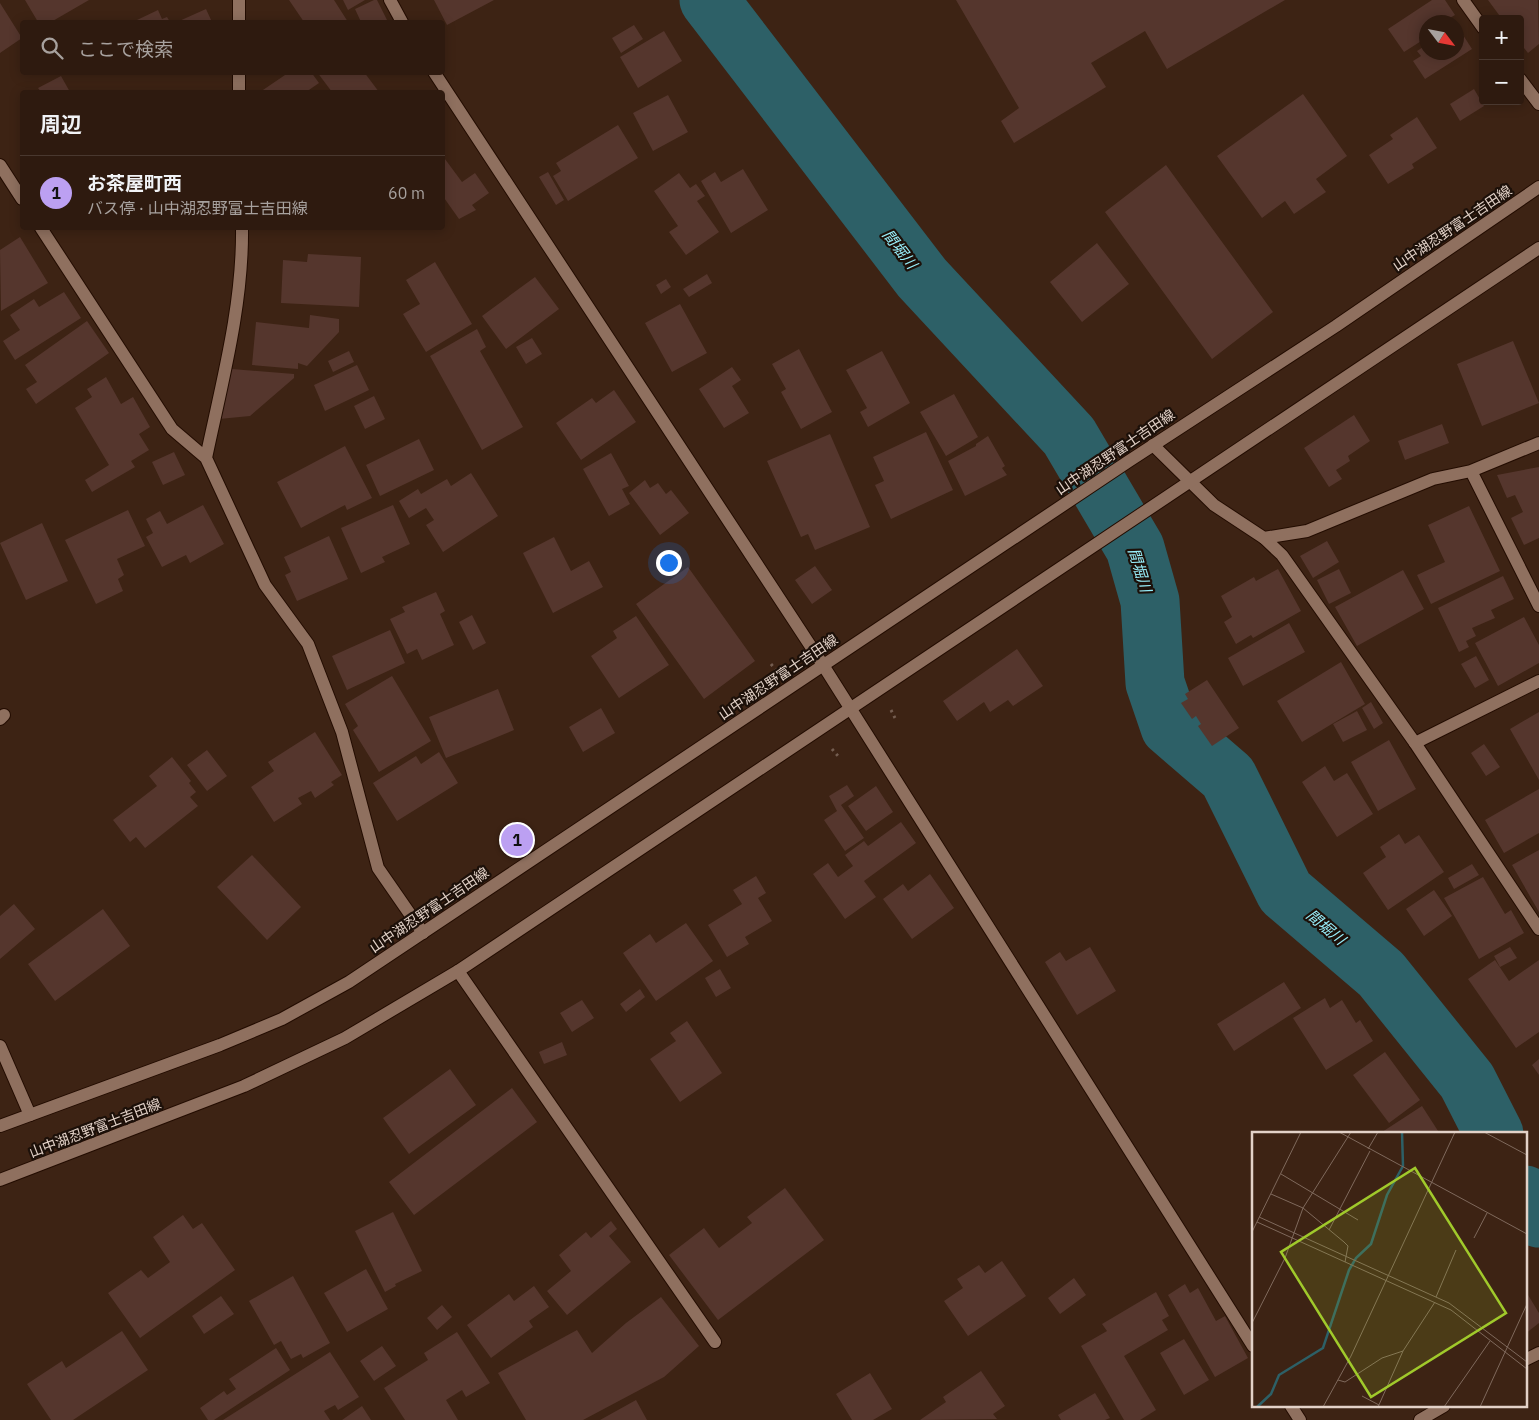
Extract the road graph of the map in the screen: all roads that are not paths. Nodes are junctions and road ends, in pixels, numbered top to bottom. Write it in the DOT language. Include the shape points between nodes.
graph roads {
  1 [pos="239,0"];
  2 [pos="390,0"];
  3 [pos="1463,0"];
  4 [pos="239,20"];
  5 [pos="401,20"];
  6 [pos="1479,22"];
  7 [pos="239,75"];
  8 [pos="436,75"];
  9 [pos="1524,84"];
  10 [pos="239,90"];
  11 [pos="1539,104"];
  12 [pos="0,165"];
  13 [pos="1539,187"];
  14 [pos="20,196"];
  15 [pos="42,230"];
  16 [pos="242,230"];
  17 [pos="1539,248"];
  18 [pos="1539,443"];
  19 [pos="1153,445"];
  20 [pos="206,458"];
  21 [pos="1471,471"];
  22 [pos="1192,482"];
  23 [pos="1264,538"];
  24 [pos="1539,606"];
  25 [pos="823,665"];
  26 [pos="1539,681"];
  27 [pos="850,707"];
  28 [pos="1415,744"];
  29 [pos="1539,929"];
  30 [pos="423,933"];
  31 [pos="458,971"];
  32 [pos="0,1046"];
  33 [pos="30,1115"];
  34 [pos="0,1126"];
  35 [pos="0,1180"];
  36 [pos="715,1342"];
  37 [pos="1252,1344"];
  38 [pos="1539,1353"];
  39 [pos="1526,1360"];
  40 [pos="1292,1408"];
  41 [pos="1441,1408"];
  42 [pos="1300,1420"];
  43 [pos="1420,1420"];
  1 -- 4 [label="street"];
  2 -- 5 [label="street"];
  3 -- 6 [label="street"];
  7 -- 10 [label="street"];
  8 -- 25 [label="street"];
  9 -- 11 [label="street"];
  12 -- 14 [label="street"];
  13 -- 19 [label="street, 山中湖忍野富士吉田線" via="1336,326"];
  15 -- 20 [label="street" via="172,429"];
  16 -- 20 [label="street" via="242,268"];
  17 -- 22 [label="street, 山中湖忍野富士吉田線"];
  18 -- 21 [label="street"];
  19 -- 22 [label="street"];
  19 -- 25 [label="street, 山中湖忍野富士吉田線"];
  20 -- 30 [label="street" via="265,585 308,644 342,732 378,868"];
  21 -- 23 [label="street" via="1433,479 1308,531"];
  21 -- 24 [label="street"];
  22 -- 23 [label="street" via="1214,505"];
  22 -- 27 [label="street, 山中湖忍野富士吉田線"];
  23 -- 28 [label="street" via="1282,555"];
  25 -- 27 [label="street"];
  25 -- 30 [label="street, 山中湖忍野富士吉田線"];
  26 -- 28 [label="street"];
  27 -- 31 [label="street, 山中湖忍野富士吉田線"];
  27 -- 37 [label="street"];
  28 -- 29 [label="street"];
  30 -- 33 [label="street, 山中湖忍野富士吉田線" via="282,1020"];
  31 -- 35 [label="street, 山中湖忍野富士吉田線" via="345,1038 244,1086"];
  31 -- 36 [label="street"];
  32 -- 33 [label="street"];
  33 -- 34 [label="street, 山中湖忍野富士吉田線"];
  38 -- 39 [label="street"];
  40 -- 42 [label="street"];
  41 -- 43 [label="street"];
}
